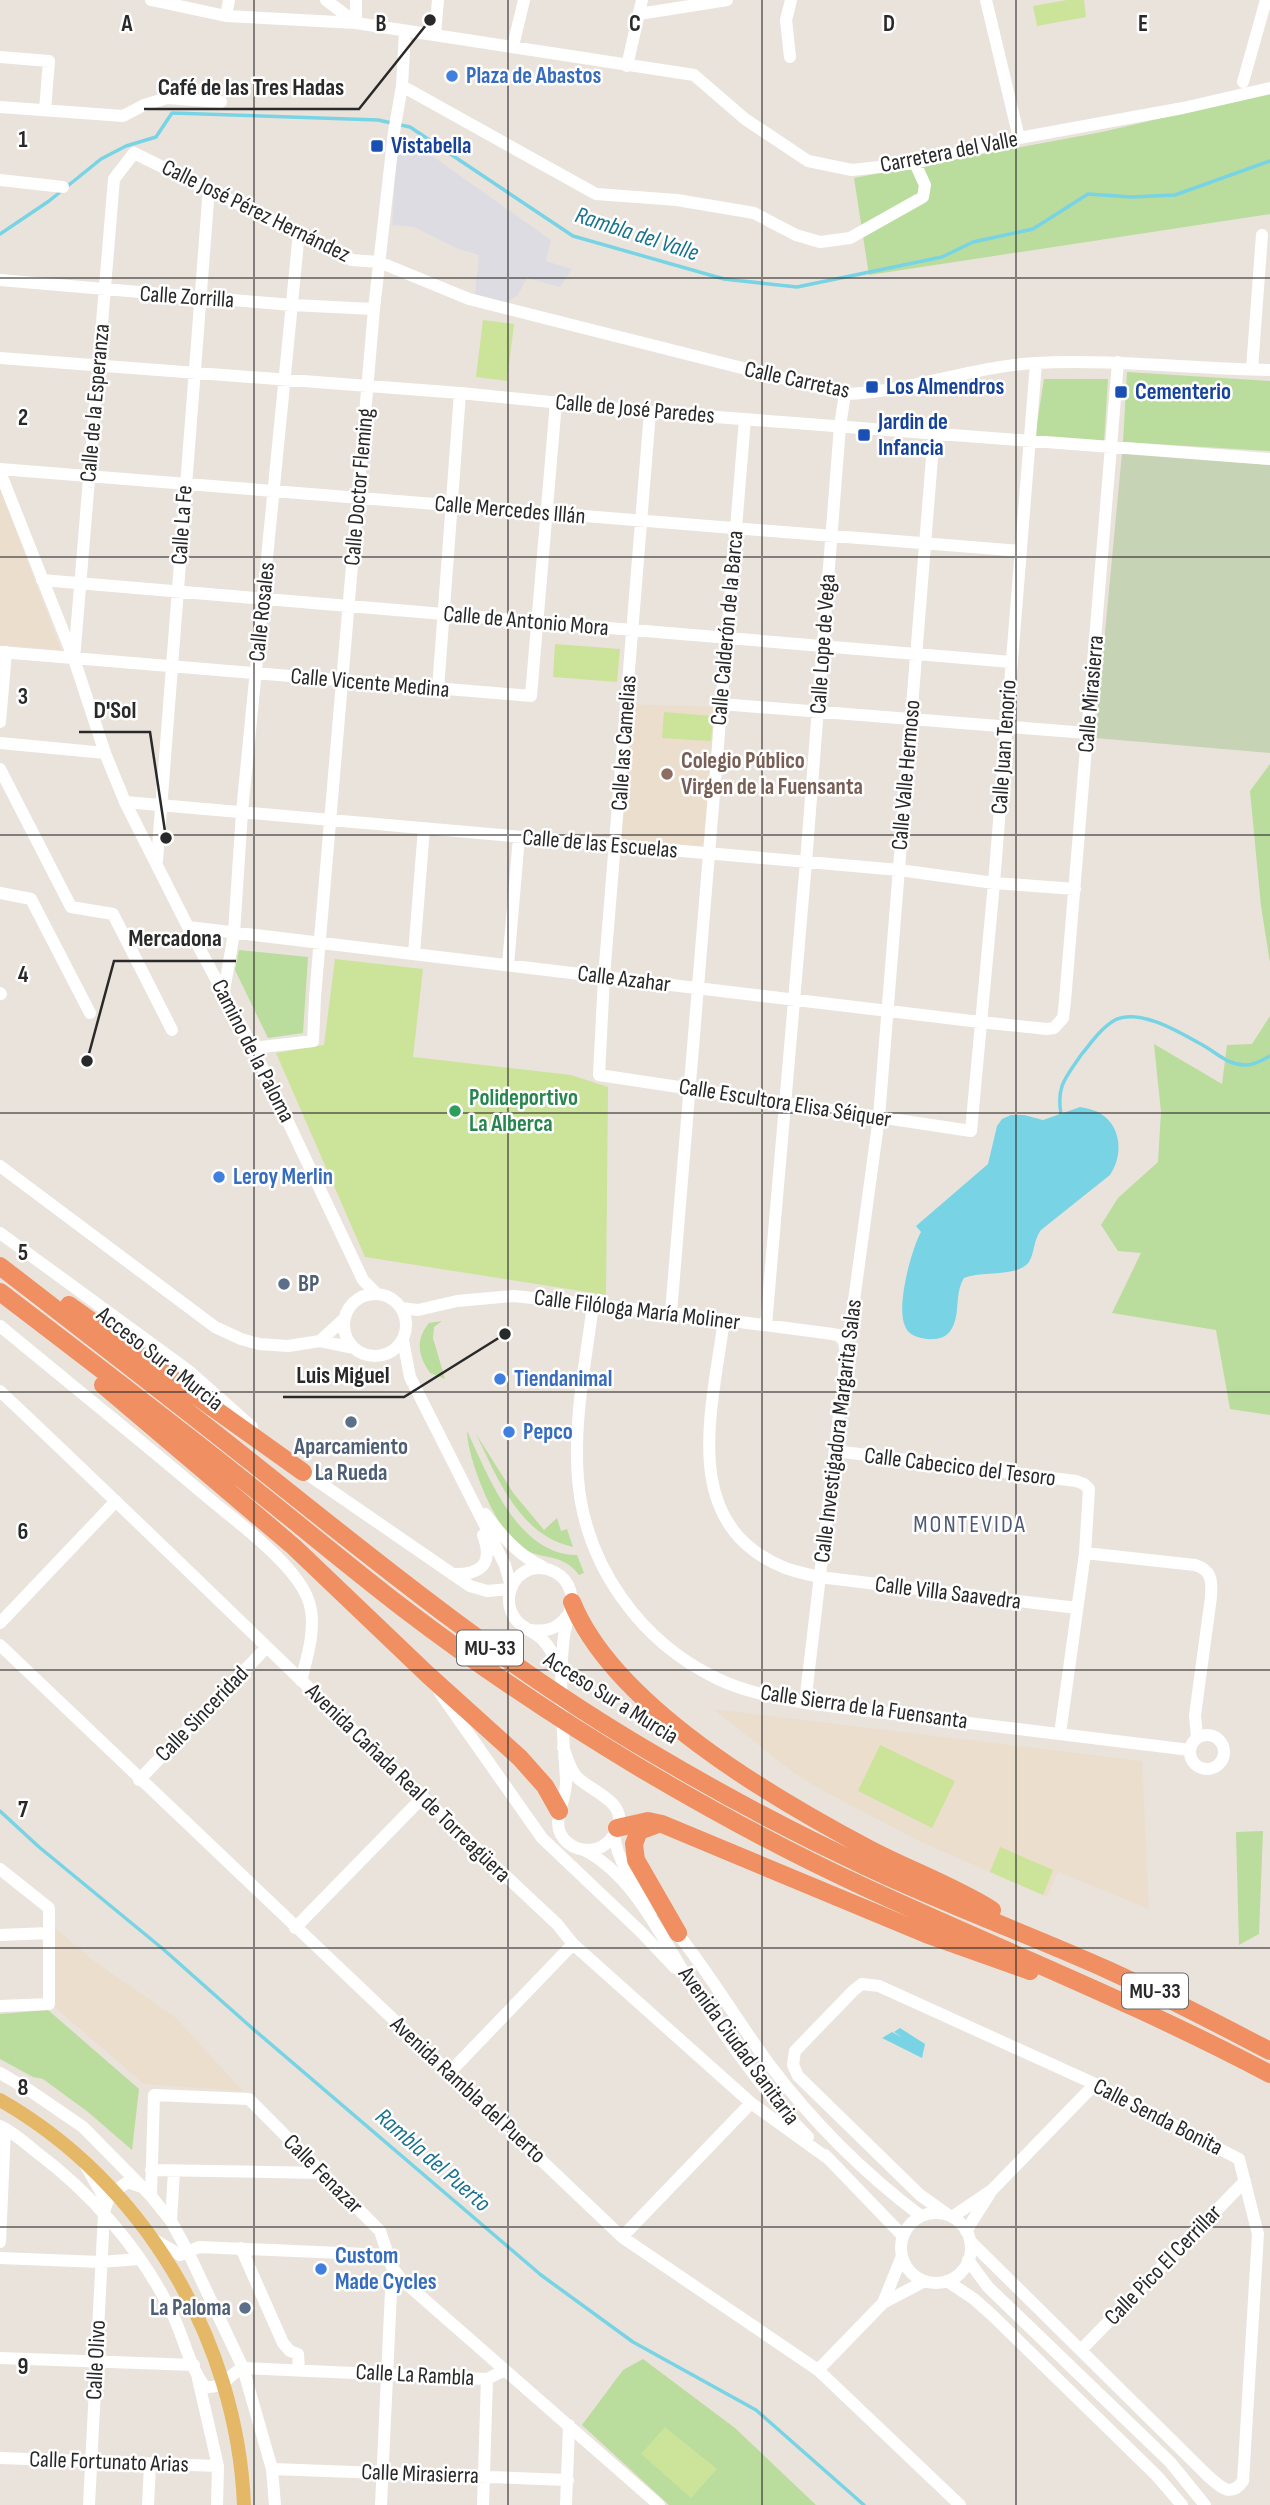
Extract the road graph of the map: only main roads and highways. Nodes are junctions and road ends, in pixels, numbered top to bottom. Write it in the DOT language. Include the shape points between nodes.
graph roads {
  1 [pos="0,1257"];
  2 [pos="0,1266"];
  3 [pos="0,1292"];
  4 [pos="91,1361"];
  5 [pos="303,1472"];
  6 [pos="570,1608"];
  7 [pos="562,1806"];
  8 [pos="662,1824"];
  9 [pos="616,1831"];
  10 [pos="678,1933"];
  11 [pos="1036,1939"];
  12 [pos="1085,1984"];
  13 [pos="1270,2051"];
  14 [pos="1270,2074"];
  15 [pos="0,2100"];
  16 [pos="244,2505"];
  1 -- 5 [label="highway"];
  2 -- 11 [label="highway, Acceso Sur a Murcia / MU-33" via="415,1593 584,1711 805,1838 933,1898"];
  3 -- 4 [label="highway, Acceso Sur a Murcia / MU-33"];
  4 -- 7 [label="highway" via="95,1377 294,1547 520,1758"];
  4 -- 12 [label="highway, Acceso Sur a Murcia / MU-33" via="404,1608 585,1734 796,1854"];
  6 -- 11 [label="highway" via="615,1669 696,1742 788,1804 988,1908"];
  8 -- 9 [label="highway" via="648,1821"];
  8 -- 10 [label="highway" via="639,1832 634,1844 636,1860"];
  8 -- 12 [label="highway" via="926,1934 1028,1971"];
  11 -- 13 [label="highway, Acceso Sur a Murcia / MU-33" via="1167,1997"];
  12 -- 14 [label="highway, Acceso Sur a Murcia / MU-33"];
  15 -- 16 [label="main road" via="82,2160 108,2202 153,2239 204,2329 224,2383"];
}
